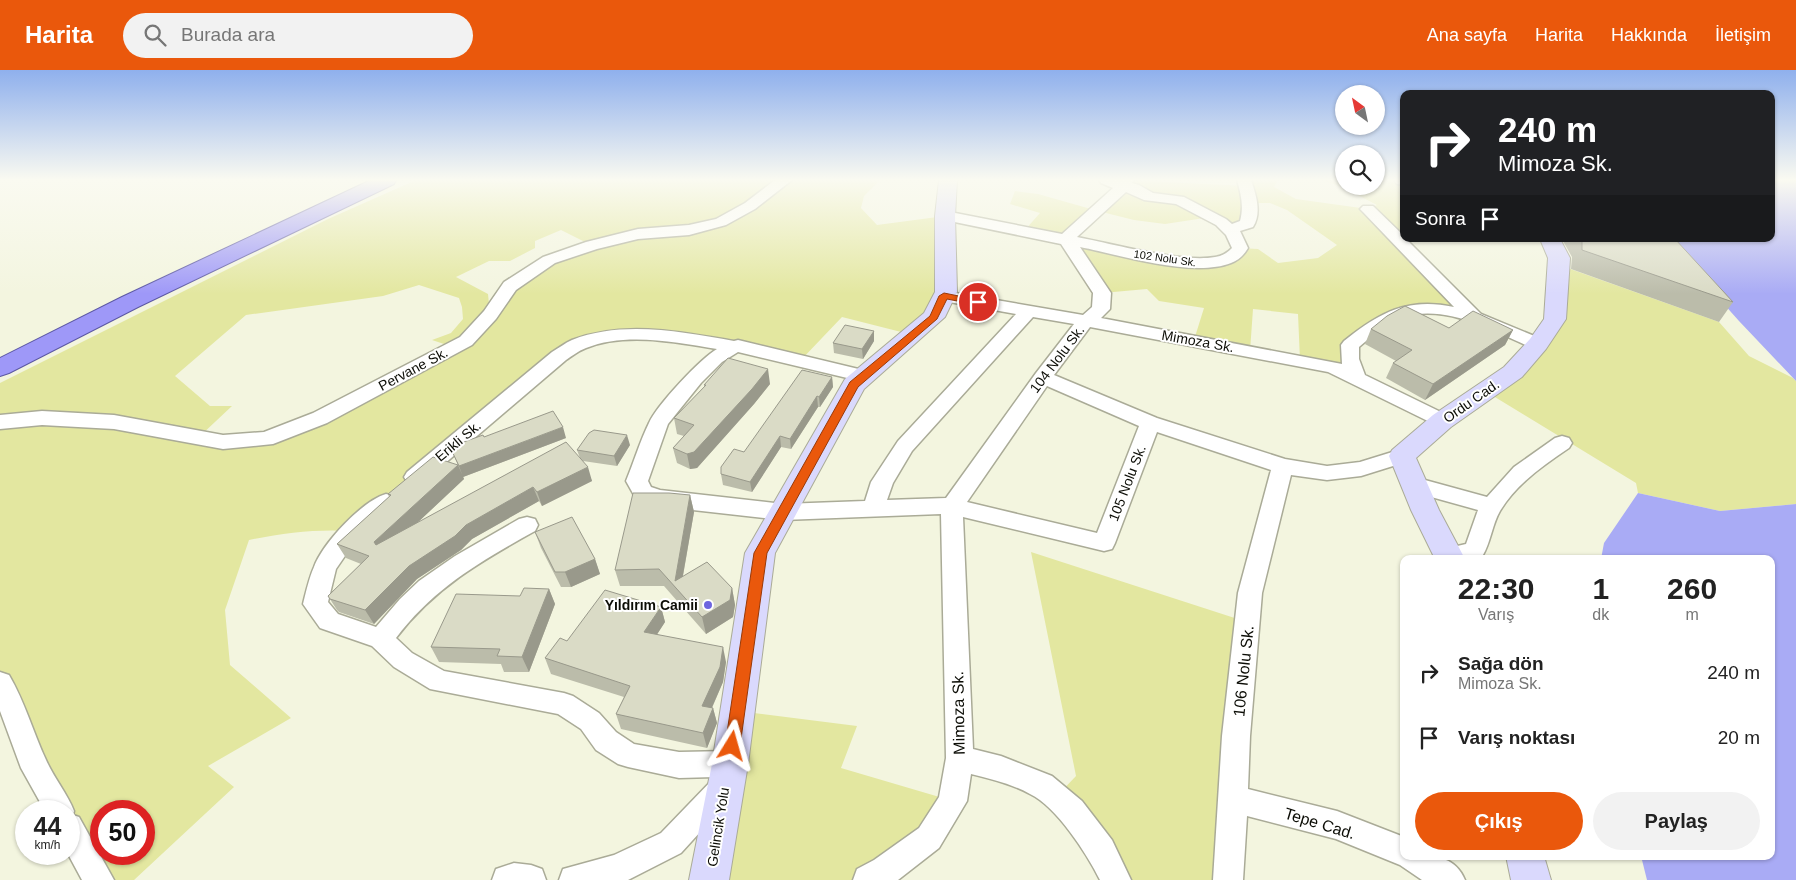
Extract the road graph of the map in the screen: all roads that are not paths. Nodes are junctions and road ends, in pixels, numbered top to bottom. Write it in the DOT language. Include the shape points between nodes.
graph roads {
  1 [pos="275,218"];
  2 [pos="307,218"];
  3 [pos="729,218"];
  4 [pos="945,218"];
  5 [pos="954,218"];
  6 [pos="1089,218"];
  7 [pos="1213,218"];
  8 [pos="1249,218"];
  9 [pos="1377,218"];
  10 [pos="1230,229"];
  11 [pos="1066,240"];
  12 [pos="1400,242"];
  13 [pos="1400,242"];
  14 [pos="1551,242"];
  15 [pos="944,296"];
  16 [pos="1028,312"];
  17 [pos="1475,318"];
  18 [pos="1085,322"];
  19 [pos="1538,344"];
  20 [pos="738,346"];
  21 [pos="0,356"];
  22 [pos="0,368"];
  23 [pos="864,376"];
  24 [pos="1043,377"];
  25 [pos="1356,378"];
  26 [pos="1442,421"];
  27 [pos="0,422"];
  28 [pos="1150,423"];
  29 [pos="1562,443"];
  30 [pos="1402,456"];
  31 [pos="1282,466"];
  32 [pos="1414,485"];
  33 [pos="952,506"];
  34 [pos="1492,506"];
  35 [pos="874,508"];
  36 [pos="783,512"];
  37 [pos="527,525"];
  38 [pos="1448,555"];
  39 [pos="1460,555"];
  40 [pos="381,639"];
  41 [pos="0,683"];
  42 [pos="960,758"];
  43 [pos="727,774"];
  44 [pos="1234,799"];
  45 [pos="54,800"];
  46 [pos="80,846"];
  47 [pos="1400,850"];
  48 [pos="1418,860"];
  49 [pos="1526,860"];
  50 [pos="99,880"];
  51 [pos="507,880"];
  52 [pos="531,880"];
  53 [pos="574,880"];
  54 [pos="709,880"];
  55 [pos="868,880"];
  56 [pos="1116,880"];
  57 [pos="1228,880"];
  58 [pos="1450,880"];
  59 [pos="1531,880"];
  1 -- 21 [label="highway"];
  2 -- 22 [label="highway"];
  3 -- 27 [label="street, Pervane Sk." via="689,230 638,234 549,260 510,286 466,341 320,418 266,439 223,442 105,422 42,418"];
  4 -- 15 [label="main road, Gelincik Yolu"];
  5 -- 11 [label="street"];
  6 -- 11 [label="street"];
  7 -- 10 [label="street"];
  8 -- 10 [label="street" via="1247,224"];
  9 -- 12 [label="street"];
  10 -- 11 [label="street, 102 Nolu Sk." via="1240,248 1237,253 1224,260 1204,263 1174,261"];
  11 -- 18 [label="street, 104 Nolu Sk." via="1102,293 1101,309"];
  13 -- 17 [label="street"];
  14 -- 19 [label="main road, Ordu Cad." via="1559,258 1555,319"];
  15 -- 16 [label="street, Mimoza Sk."];
  15 -- 23 [label="main road, Gelincik Yolu" via="934,317"];
  16 -- 18 [label="street, Mimoza Sk."];
  16 -- 35 [label="street" via="906,446 882,482"];
  17 -- 19 [label="street"];
  17 -- 25 [label="street" via="1460,312 1425,310 1399,313 1374,325 1350,345 1350,359"];
  18 -- 24 [label="street, 104 Nolu Sk."];
  18 -- 25 [label="street, Mimoza Sk." via="1333,367"];
  19 -- 26 [label="main road, Ordu Cad." via="1513,372"];
  20 -- 23 [label="street, Erikli Sk."];
  20 -- 36 [label="street" via="715,358 694,378 659,422 637,481 643,492 657,498"];
  20 -- 40 [label="street, Erikli Sk." via="657,335 627,335 579,344 559,356 350,531 325,567 315,604 329,621"];
  23 -- 36 [label="main road, Gelincik Yolu" via="854,385"];
  24 -- 28 [label="street"];
  24 -- 33 [label="street, 104 Nolu Sk."];
  25 -- 26 [label="street, Mimoza Sk."];
  26 -- 30 [label="main road, Ordu Cad."];
  28 -- 31 [label="street"];
  28 -- 33 [label="street, 105 Nolu Sk." via="1104,543"];
  29 -- 34 [label="street" via="1515,478"];
  30 -- 31 [label="street" via="1362,469 1327,473"];
  30 -- 32 [label="main road"];
  31 -- 44 [label="street, 106 Nolu Sk." via="1250,593 1236,736"];
  32 -- 34 [label="street"];
  32 -- 38 [label="main road"];
  33 -- 35 [label="street"];
  33 -- 42 [label="street, Mimoza Sk."];
  34 -- 39 [label="street" via="1475,549"];
  35 -- 36 [label="street"];
  36 -- 43 [label="main road, Gelincik Yolu" via="760,553"];
  37 -- 40 [label="street" via="476,554 426,589"];
  40 -- 43 [label="street, Erikli Sk." via="403,660 439,681 564,704 590,721 606,741 628,755"];
  41 -- 45 [label="street" via="35,768"];
  42 -- 55 [label="street, Mimoza Sk." via="953,801 929,838"];
  42 -- 56 [label="street" via="1001,769 1042,786 1072,811 1101,850"];
  43 -- 53 [label="street" via="671,843 617,869"];
  43 -- 54 [label="main road, Gelincik Yolu"];
  44 -- 47 [label="street, Tepe Cad." via="1337,825"];
  44 -- 57 [label="street, 106 Nolu Sk."];
  46 -- 50 [label="street"];
  48 -- 58 [label="street"];
  49 -- 59 [label="main road"];
  51 -- 52 [label="street"];
}
